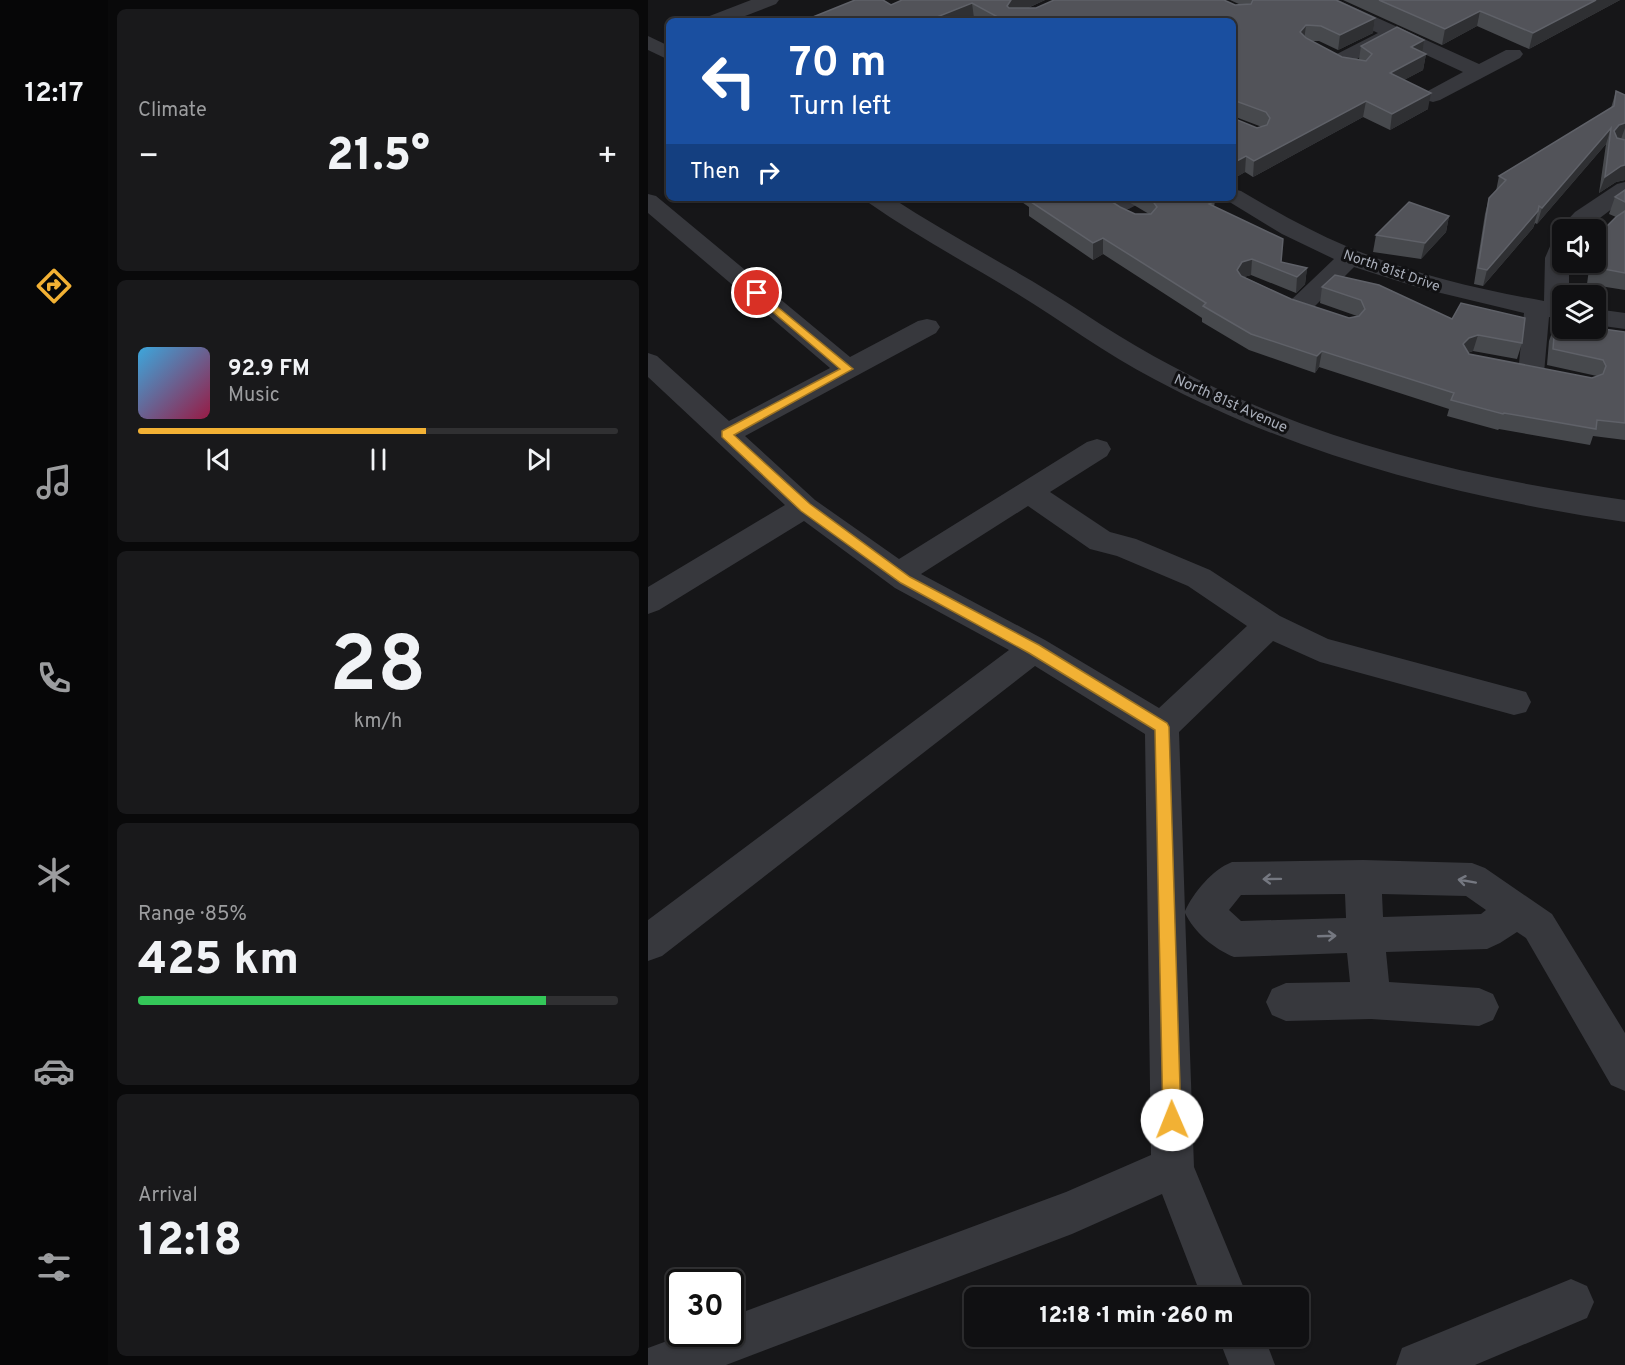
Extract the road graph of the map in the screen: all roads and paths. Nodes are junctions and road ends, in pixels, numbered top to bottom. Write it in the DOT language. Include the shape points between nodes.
graph roads {
  1 [pos="768,0"];
  2 [pos="1322,0"];
  3 [pos="722,18"];
  4 [pos="1394,32"];
  5 [pos="1513,54"];
  6 [pos="1480,72"];
  7 [pos="1364,73"];
  8 [pos="1433,96"];
  9 [pos="1625,189"];
  10 [pos="1236,198"];
  11 [pos="648,201"];
  12 [pos="882,201"];
  13 [pos="1581,219"];
  14 [pos="1350,257"];
  15 [pos="1552,310"];
  16 [pos="1552,313"];
  17 [pos="1328,317"];
  18 [pos="1606,318"];
  19 [pos="1625,321"];
  20 [pos="927,327"];
  21 [pos="650,367"];
  22 [pos="848,369"];
  23 [pos="1530,373"];
  24 [pos="726,434"];
  25 [pos="1097,449"];
  26 [pos="1029,492"];
  27 [pos="805,507"];
  28 [pos="1625,511"];
  29 [pos="898,574"];
  30 [pos="648,603"];
  31 [pos="1269,624"];
  32 [pos="1034,649"];
  33 [pos="1514,702"];
  34 [pos="1162,727"];
  35 [pos="1363,877"];
  36 [pos="1516,911"];
  37 [pos="1167,912"];
  38 [pos="1204,912"];
  39 [pos="1365,934"];
  40 [pos="648,943"];
  41 [pos="1371,1000"];
  42 [pos="1286,1002"];
  43 [pos="1479,1007"];
  44 [pos="1625,1071"];
  45 [pos="1173,1167"];
  46 [pos="1221,1287"];
  47 [pos="1571,1302"];
  48 [pos="1245,1347"];
  49 [pos="664,1365"];
  50 [pos="1252,1365"];
  51 [pos="1419,1365"];
  1 -- 3 [label="street"];
  2 -- 4 [label="street"];
  4 -- 6 [label="street"];
  4 -- 7 [label="street" via="1329,56"];
  5 -- 6 [label="street"];
  6 -- 8 [label="street"];
  9 -- 13 [label="street"];
  10 -- 14 [label="street, North 81st Drive"];
  11 -- 22 [label="street"];
  12 -- 28 [label="street, North 81st Avenue" via="1122,350 1250,414 1337,445 1491,490"];
  14 -- 15 [label="street, North 81st Drive" via="1443,288"];
  14 -- 17 [label="street" via="1289,303"];
  16 -- 23 [label="street"];
  18 -- 19 [label="street"];
  20 -- 22 [label="street"];
  21 -- 24 [label="street"];
  22 -- 24 [label="street"];
  24 -- 27 [label="street"];
  25 -- 26 [label="street"];
  26 -- 29 [label="street"];
  26 -- 31 [label="street" via="1101,541 1199,578"];
  27 -- 29 [label="street"];
  27 -- 30 [label="street"];
  29 -- 32 [label="street"];
  31 -- 33 [label="street" via="1320,650"];
  31 -- 34 [label="street"];
  32 -- 34 [label="street"];
  32 -- 40 [label="street"];
  34 -- 37 [label="street"];
  36 -- 35 [label="street, one-way" via="1472,880"];
  35 -- 38 [label="street, one-way" via="1232,879"];
  35 -- 39 [label="street"];
  36 -- 39 [label="street" via="1487,931"];
  36 -- 44 [label="street" via="1539,926"];
  37 -- 38 [label="street"];
  37 -- 45 [label="street"];
  38 -- 39 [label="street, one-way" via="1234,939"];
  39 -- 41 [label="street"];
  41 -- 42 [label="street"];
  41 -- 43 [label="street"];
  45 -- 46 [label="street"];
  45 -- 49 [label="street" via="1072,1212"];
  47 -- 51 [label="street"];
  48 -- 50 [label="street"];
}
